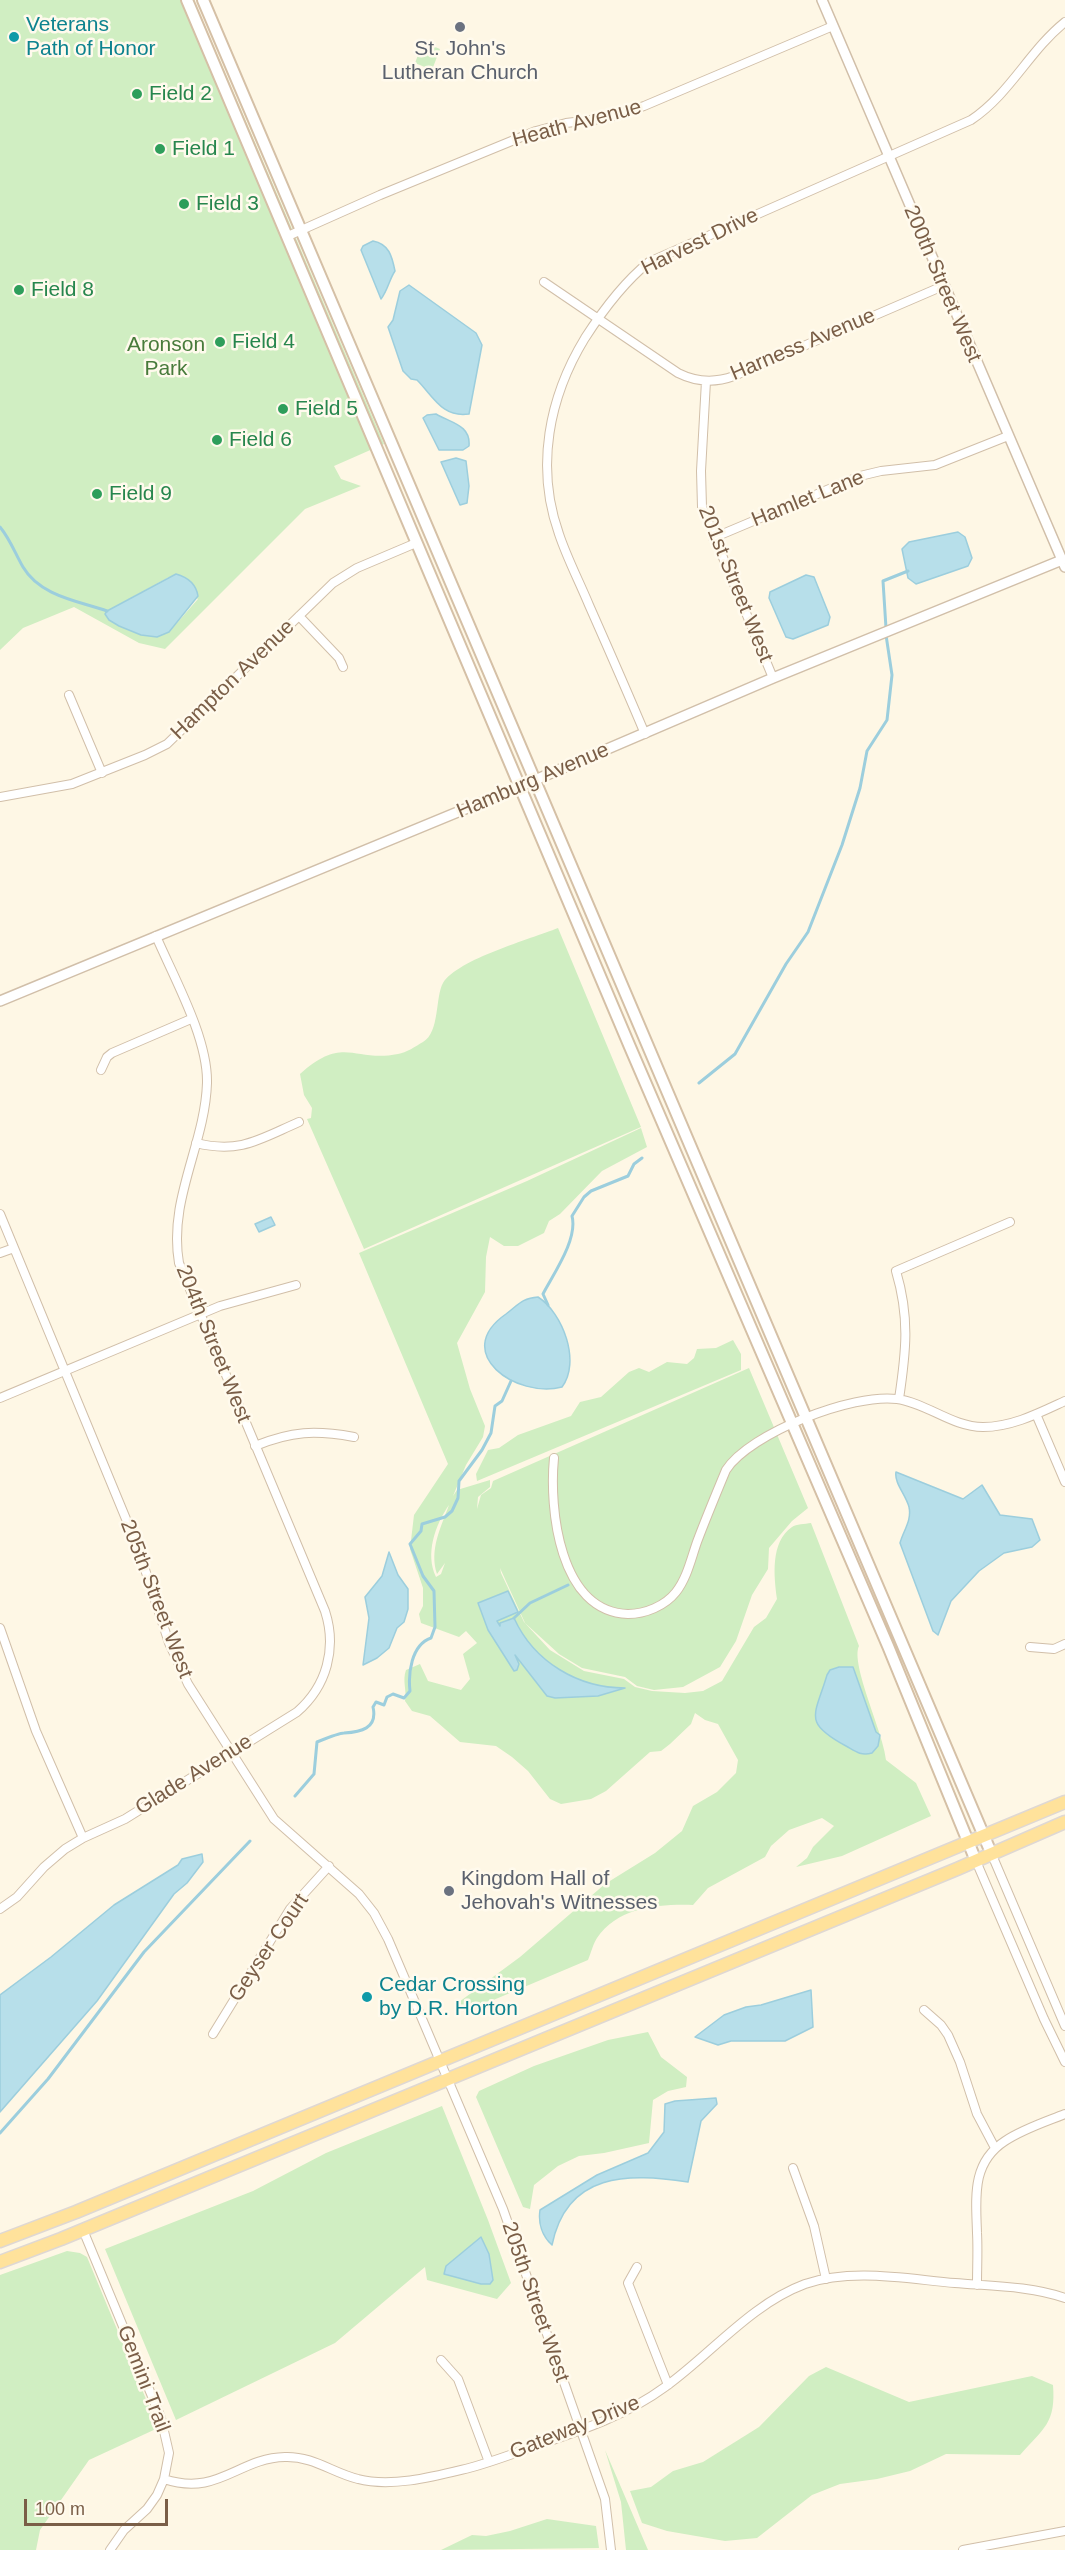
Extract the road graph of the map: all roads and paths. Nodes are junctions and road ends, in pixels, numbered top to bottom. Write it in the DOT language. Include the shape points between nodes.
graph roads {
  1 [pos="187,0"];
  2 [pos="203,0"];
  3 [pos="822,0"];
  4 [pos="1065,22"];
  5 [pos="833,26"];
  6 [pos="888,158"];
  7 [pos="302,230"];
  8 [pos="288,236"];
  9 [pos="544,282"];
  10 [pos="943,286"];
  11 [pos="597,320"];
  12 [pos="706,381"];
  13 [pos="1008,436"];
  14 [pos="713,538"];
  15 [pos="416,543"];
  16 [pos="1064,562"];
  17 [pos="298,616"];
  18 [pos="343,667"];
  19 [pos="774,678"];
  20 [pos="69,695"];
  21 [pos="645,735"];
  22 [pos="102,773"];
  23 [pos="528,784"];
  24 [pos="0,797"];
  25 [pos="156,936"];
  26 [pos="0,1000"];
  27 [pos="191,1019"];
  28 [pos="101,1070"];
  29 [pos="299,1122"];
  30 [pos="196,1143"];
  31 [pos="0,1214"];
  32 [pos="1011,1222"];
  33 [pos="14,1248"];
  34 [pos="0,1253"];
  35 [pos="296,1285"];
  36 [pos="199,1315"];
  37 [pos="64,1371"];
  38 [pos="0,1398"];
  39 [pos="899,1399"];
  40 [pos="1065,1401"];
  41 [pos="1036,1414"];
  42 [pos="808,1419"];
  43 [pos="792,1425"];
  44 [pos="354,1437"];
  45 [pos="255,1446"];
  46 [pos="554,1458"];
  47 [pos="1065,1482"];
  48 [pos="322,1606"];
  49 [pos="0,1628"];
  50 [pos="1065,1644"];
  51 [pos="1030,1647"];
  52 [pos="230,1752"];
  53 [pos="1065,1802"];
  54 [pos="1065,1822"];
  55 [pos="984,1836"];
  56 [pos="83,1838"];
  57 [pos="969,1843"];
  58 [pos="992,1855"];
  59 [pos="976,1861"];
  60 [pos="329,1866"];
  61 [pos="0,1909"];
  62 [pos="924,2010"];
  63 [pos="1065,2026"];
  64 [pos="213,2034"];
  65 [pos="440,2061"];
  66 [pos="1065,2062"];
  67 [pos="448,2080"];
  68 [pos="1065,2114"];
  69 [pos="996,2148"];
  70 [pos="793,2168"];
  71 [pos="83,2230"];
  72 [pos="0,2241"];
  73 [pos="0,2262"];
  74 [pos="637,2267"];
  75 [pos="826,2279"];
  76 [pos="977,2285"];
  77 [pos="1065,2298"];
  78 [pos="441,2360"];
  79 [pos="668,2385"];
  80 [pos="580,2430"];
  81 [pos="489,2462"];
  82 [pos="165,2479"];
  83 [pos="1065,2531"];
  84 [pos="1001,2547"];
  85 [pos="110,2550"];
  86 [pos="611,2550"];
  87 [pos="963,2550"];
  1 -- 8 [label="main road"];
  2 -- 7 [label="main road"];
  3 -- 5 [label="street, 200th Street West"];
  4 -- 6 [label="street, Harvest Drive" via="1046,39 1007,90 981,114"];
  5 -- 6 [label="street, 200th Street West"];
  5 -- 7 [label="street, Heath Avenue" via="644,106 608,118 536,131"];
  6 -- 10 [label="street, 200th Street West"];
  6 -- 11 [label="street, Harvest Drive" via="649,262 633,275"];
  7 -- 8 [label="street, Heath Avenue"];
  7 -- 23 [label="main road"];
  8 -- 15 [label="main road"];
  9 -- 11 [label="street, Harness Avenue"];
  10 -- 12 [label="street, Harness Avenue" via="734,376"];
  10 -- 13 [label="street, 200th Street West"];
  11 -- 12 [label="street, Harness Avenue" via="678,373"];
  11 -- 21 [label="street, Harvest Drive" via="570,363 555,403 547,444 549,496 559,534"];
  12 -- 14 [label="street, 201st Street West" via="701,501"];
  13 -- 14 [label="street, Hamlet Lane" via="935,465 860,476"];
  13 -- 16 [label="street, 200th Street West"];
  14 -- 19 [label="street, 201st Street West"];
  15 -- 17 [label="street, Hampton Avenue" via="339,578"];
  15 -- 23 [label="main road"];
  16 -- 19 [label="street, Hamburg Avenue"];
  17 -- 18 [label="street"];
  17 -- 22 [label="street, Hampton Avenue" via="173,739"];
  19 -- 21 [label="street, Hamburg Avenue"];
  20 -- 22 [label="street"];
  21 -- 23 [label="street, Hamburg Avenue"];
  22 -- 24 [label="street, Hampton Avenue" via="63,786"];
  23 -- 25 [label="street, Hamburg Avenue"];
  23 -- 42 [label="main road"];
  23 -- 43 [label="main road"];
  25 -- 26 [label="street, Hamburg Avenue"];
  25 -- 27 [label="street, 204th Street West"];
  27 -- 28 [label="street" via="112,1053"];
  27 -- 30 [label="street, 204th Street West" via="204,1053 207,1082"];
  29 -- 30 [label="street" via="238,1148"];
  30 -- 36 [label="street, 204th Street West" via="177,1215 176,1243 181,1273"];
  31 -- 33 [label="street, 205th Street West"];
  32 -- 39 [label="street" via="896,1271 907,1328"];
  33 -- 34 [label="street"];
  33 -- 37 [label="street, 205th Street West"];
  35 -- 36 [label="street"];
  36 -- 37 [label="street"];
  36 -- 45 [label="street, 204th Street West"];
  37 -- 38 [label="street"];
  37 -- 52 [label="street, 205th Street West" via="138,1548 173,1655"];
  39 -- 41 [label="street" via="976,1427 995,1426"];
  39 -- 42 [label="street" via="857,1400"];
  40 -- 41 [label="street"];
  41 -- 47 [label="street"];
  42 -- 43 [label="street"];
  42 -- 55 [label="main road"];
  43 -- 46 [label="street" via="752,1443 734,1458 675,1593 651,1610 635,1614 607,1610 576,1582 554,1519"];
  43 -- 57 [label="main road"];
  44 -- 45 [label="street" via="298,1433"];
  45 -- 48 [label="street, 204th Street West"];
  48 -- 52 [label="street, Glade Avenue" via="329,1625 330,1648 325,1675 316,1691 292,1716"];
  49 -- 56 [label="street" via="36,1731"];
  50 -- 51 [label="street" via="1054,1648"];
  52 -- 56 [label="street, Glade Avenue" via="125,1819"];
  52 -- 60 [label="street, 205th Street West" via="274,1819"];
  53 -- 55 [label="main road"];
  54 -- 58 [label="main road"];
  55 -- 57 [label="main road"];
  55 -- 58 [label="main road"];
  56 -- 61 [label="street, Glade Avenue" via="54,1857 23,1892"];
  57 -- 59 [label="main road"];
  57 -- 65 [label="main road"];
  58 -- 59 [label="main road"];
  58 -- 63 [label="street"];
  59 -- 66 [label="street"];
  59 -- 67 [label="main road"];
  60 -- 64 [label="street, Geyser Court" via="290,1909"];
  60 -- 65 [label="street, 205th Street West" via="360,1894 382,1926"];
  62 -- 69 [label="street" via="941,2025 951,2042 977,2114"];
  65 -- 67 [label="street, 205th Street West"];
  65 -- 72 [label="main road"];
  67 -- 71 [label="main road"];
  67 -- 80 [label="street, 205th Street West" via="503,2209"];
  68 -- 69 [label="street" via="1017,2134"];
  69 -- 76 [label="street" via="980,2171 975,2190"];
  70 -- 75 [label="street" via="814,2226"];
  71 -- 73 [label="main road"];
  71 -- 82 [label="street, Gemini Trail" via="164,2428 169,2453"];
  74 -- 79 [label="street" via="628,2283"];
  75 -- 76 [label="street, Gateway Drive" via="856,2276"];
  75 -- 79 [label="street, Gateway Drive" via="806,2284 768,2303"];
  76 -- 77 [label="street, Gateway Drive"];
  78 -- 81 [label="street" via="458,2379"];
  79 -- 80 [label="street, Gateway Drive" via="638,2405"];
  80 -- 81 [label="street, Gateway Drive"];
  80 -- 86 [label="street, 205th Street West" via="604,2499"];
  81 -- 82 [label="street, Gateway Drive" via="443,2474 378,2482 346,2476 316,2461 282,2457 251,2465 215,2482 180,2483"];
  82 -- 85 [label="street, Gemini Trail" via="152,2503"];
  83 -- 84 [label="street"];
  84 -- 87 [label="street"];
}
